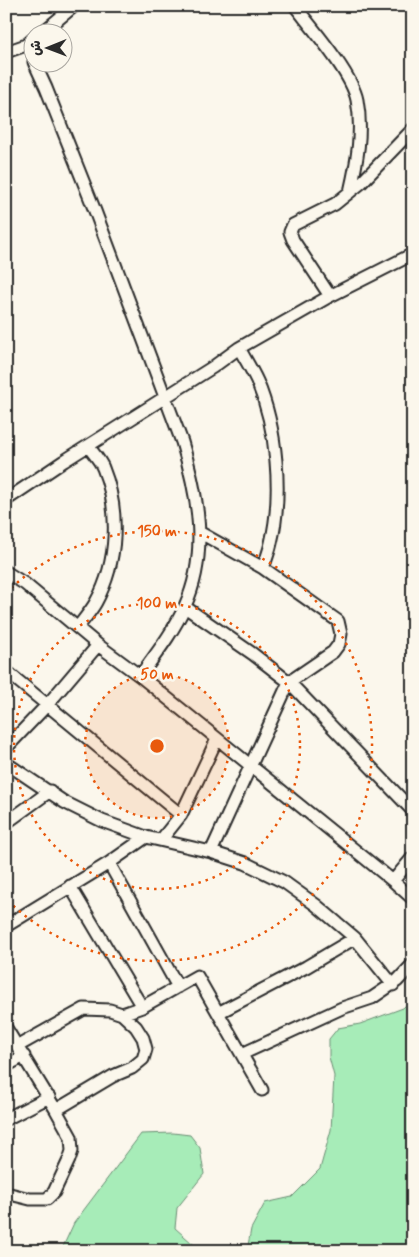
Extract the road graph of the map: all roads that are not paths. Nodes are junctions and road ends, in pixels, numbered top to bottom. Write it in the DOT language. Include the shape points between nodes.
graph roads {
  1 [pos="74,6"];
  2 [pos="295,6"];
  3 [pos="55,22"];
  4 [pos="22,46"];
  5 [pos="6,52"];
  6 [pos="38,72"];
  7 [pos="413,129"];
  8 [pos="350,192"];
  9 [pos="413,254"];
  10 [pos="330,296"];
  11 [pos="239,348"];
  12 [pos="165,397"];
  13 [pos="88,446"];
  14 [pos="6,500"];
  15 [pos="199,532"];
  16 [pos="263,568"];
  17 [pos="6,572"];
  18 [pos="185,607"];
  19 [pos="78,628"];
  20 [pos="98,645"];
  21 [pos="6,671"];
  22 [pos="140,676"];
  23 [pos="289,682"];
  24 [pos="48,704"];
  25 [pos="217,739"];
  26 [pos="6,748"];
  27 [pos="6,763"];
  28 [pos="250,766"];
  29 [pos="50,791"];
  30 [pos="413,811"];
  31 [pos="181,815"];
  32 [pos="6,823"];
  33 [pos="146,837"];
  34 [pos="161,840"];
  35 [pos="211,852"];
  36 [pos="413,857"];
  37 [pos="109,863"];
  38 [pos="393,881"];
  39 [pos="70,886"];
  40 [pos="413,899"];
  41 [pos="6,926"];
  42 [pos="355,938"];
  43 [pos="413,964"];
  44 [pos="393,985"];
  45 [pos="178,987"];
  46 [pos="142,1007"];
  47 [pos="122,1014"];
  48 [pos="218,1014"];
  49 [pos="6,1028"];
  50 [pos="18,1046"];
  51 [pos="242,1054"];
  52 [pos="24,1056"];
  53 [pos="6,1066"];
  54 [pos="262,1090"];
  55 [pos="49,1097"];
  56 [pos="56,1110"];
  57 [pos="6,1119"];
  58 [pos="6,1193"];
  1 -- 3 [label="street"];
  2 -- 8 [label="street" via="345,73 357,98 360,128"];
  4 -- 5 [label="street"];
  6 -- 12 [label="street"];
  7 -- 8 [label="street"];
  8 -- 10 [label="street" via="335,204 293,225 290,232"];
  9 -- 10 [label="street"];
  10 -- 11 [label="street"];
  11 -- 12 [label="street"];
  11 -- 16 [label="street" via="257,381 268,414 276,463 275,515"];
  12 -- 13 [label="street"];
  12 -- 15 [label="street" via="192,476"];
  13 -- 14 [label="street"];
  13 -- 19 [label="street" via="103,466 111,492 114,540 105,582"];
  15 -- 16 [label="street"];
  15 -- 18 [label="street" via="198,569"];
  16 -- 23 [label="street" via="338,621 342,634 333,652"];
  17 -- 19 [label="street" via="26,584"];
  18 -- 22 [label="street"];
  18 -- 23 [label="street"];
  19 -- 20 [label="street"];
  20 -- 22 [label="street"];
  20 -- 24 [label="street"];
  21 -- 24 [label="street"];
  22 -- 25 [label="street"];
  23 -- 28 [label="street"];
  23 -- 30 [label="street"];
  24 -- 26 [label="street"];
  24 -- 31 [label="street"];
  25 -- 28 [label="street"];
  25 -- 31 [label="street"];
  27 -- 29 [label="street"];
  28 -- 35 [label="street"];
  28 -- 38 [label="street"];
  29 -- 32 [label="street"];
  29 -- 33 [label="street" via="94,817"];
  31 -- 34 [label="street"];
  33 -- 34 [label="street"];
  33 -- 37 [label="street"];
  34 -- 35 [label="street"];
  35 -- 42 [label="street" via="245,863 284,882"];
  36 -- 38 [label="street"];
  37 -- 39 [label="street"];
  37 -- 45 [label="street"];
  38 -- 40 [label="street"];
  39 -- 41 [label="street"];
  39 -- 46 [label="street"];
  42 -- 44 [label="street"];
  42 -- 48 [label="street"];
  43 -- 44 [label="street"];
  44 -- 51 [label="street" via="372,998 342,1008"];
  45 -- 46 [label="street"];
  45 -- 48 [label="street" via="197,976"];
  46 -- 47 [label="street"];
  47 -- 50 [label="street" via="84,1009"];
  47 -- 56 [label="street" via="143,1038 146,1048 143,1059"];
  48 -- 51 [label="street"];
  49 -- 50 [label="street"];
  50 -- 52 [label="street"];
  51 -- 54 [label="street"];
  52 -- 53 [label="street"];
  52 -- 55 [label="street"];
  55 -- 56 [label="street"];
  55 -- 57 [label="street"];
  56 -- 58 [label="street" via="71,1137 72,1151 54,1192 42,1200"];
}
